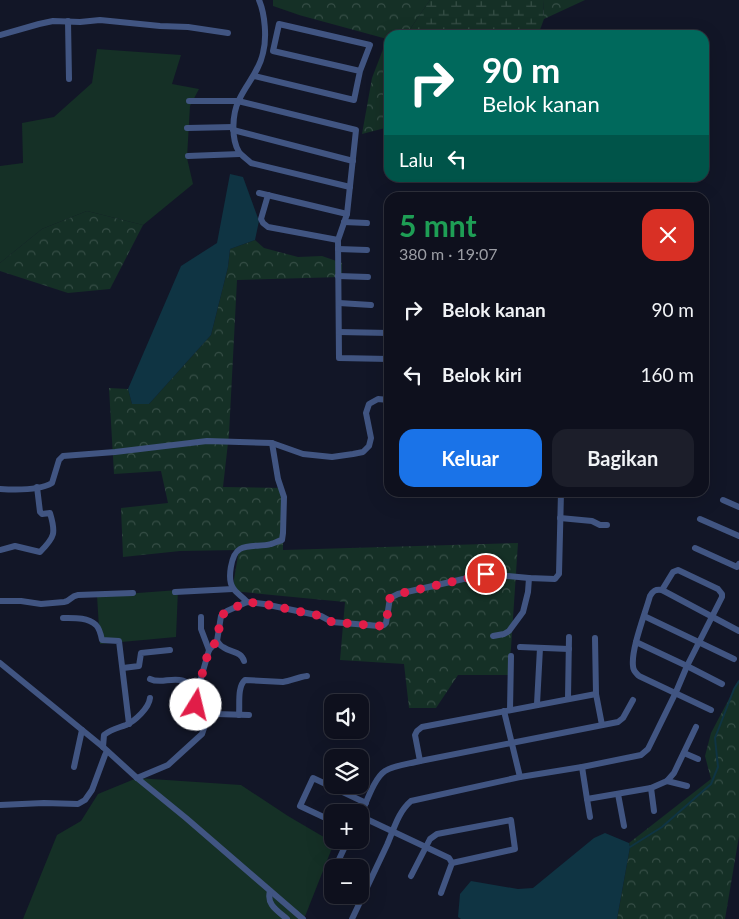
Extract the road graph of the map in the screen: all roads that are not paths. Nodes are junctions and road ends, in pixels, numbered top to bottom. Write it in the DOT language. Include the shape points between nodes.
graph roads {
  1 [pos="260,0"];
  2 [pos="68,21"];
  3 [pos="228,33"];
  4 [pos="0,35"];
  5 [pos="360,71"];
  6 [pos="254,76"];
  7 [pos="69,80"];
  8 [pos="189,101"];
  9 [pos="238,101"];
  10 [pos="187,128"];
  11 [pos="233,129"];
  12 [pos="240,154"];
  13 [pos="188,156"];
  14 [pos="353,161"];
  15 [pos="350,187"];
  16 [pos="259,193"];
  17 [pos="268,195"];
  18 [pos="347,214"];
  19 [pos="344,222"];
  20 [pos="367,223"];
  21 [pos="338,240"];
  22 [pos="338,249"];
  23 [pos="367,250"];
  24 [pos="338,276"];
  25 [pos="368,277"];
  26 [pos="338,303"];
  27 [pos="371,305"];
  28 [pos="339,332"];
  29 [pos="384,332"];
  30 [pos="384,359"];
  31 [pos="384,400"];
  32 [pos="272,443"];
  33 [pos="37,487"];
  34 [pos="0,489"];
  35 [pos="561,497"];
  36 [pos="723,500"];
  37 [pos="739,506"];
  38 [pos="560,518"];
  39 [pos="700,519"];
  40 [pos="607,525"];
  41 [pos="739,536"];
  42 [pos="695,548"];
  43 [pos="0,550"];
  44 [pos="739,564"];
  45 [pos="529,578"];
  46 [pos="233,588"];
  47 [pos="662,590"];
  48 [pos="175,592"];
  49 [pos="133,593"];
  50 [pos="0,601"];
  51 [pos="247,602"];
  52 [pos="644,616"];
  53 [pos="713,617"];
  54 [pos="63,618"];
  55 [pos="201,618"];
  56 [pos="739,631"];
  57 [pos="493,636"];
  58 [pos="570,637"];
  59 [pos="595,638"];
  60 [pos="217,641"];
  61 [pos="636,642"];
  62 [pos="700,642"];
  63 [pos="520,647"];
  64 [pos="540,648"];
  65 [pos="569,648"];
  66 [pos="170,650"];
  67 [pos="209,650"];
  68 [pos="512,656"];
  69 [pos="734,659"];
  70 [pos="244,661"];
  71 [pos="0,663"];
  72 [pos="687,666"];
  73 [pos="123,668"];
  74 [pos="307,676"];
  75 [pos="150,679"];
  76 [pos="722,684"];
  77 [pos="199,690"];
  78 [pos="676,692"];
  79 [pos="596,694"];
  80 [pos="150,698"];
  81 [pos="568,698"];
  82 [pos="633,700"];
  83 [pos="537,704"];
  84 [pos="198,710"];
  85 [pos="507,710"];
  86 [pos="711,710"];
  87 [pos="239,715"];
  88 [pos="249,715"];
  89 [pos="129,724"];
  90 [pos="602,725"];
  91 [pos="696,727"];
  92 [pos="82,730"];
  93 [pos="511,742"];
  94 [pos="105,749"];
  95 [pos="684,753"];
  96 [pos="698,759"];
  97 [pos="420,761"];
  98 [pos="74,767"];
  99 [pos="582,767"];
  100 [pos="520,777"];
  101 [pos="137,778"];
  102 [pos="667,781"];
  103 [pos="687,786"];
  104 [pos="651,788"];
  105 [pos="618,794"];
  106 [pos="587,799"];
  107 [pos="366,803"];
  108 [pos="0,805"];
  109 [pos="654,811"];
  110 [pos="324,817"];
  111 [pos="590,817"];
  112 [pos="369,820"];
  113 [pos="624,826"];
  114 [pos="393,832"];
  115 [pos="426,847"];
  116 [pos="452,863"];
  117 [pos="411,876"];
  118 [pos="270,891"];
  119 [pos="441,893"];
  120 [pos="287,919"];
  121 [pos="303,919"];
  122 [pos="352,919"];
  1 -- 6 [label="street" via="265,42"];
  2 -- 3 [label="street" via="100,20"];
  2 -- 4 [label="street" via="38,24"];
  2 -- 7 [label="street"];
  5 -- 5 [label="street" via="273,51 279,24 370,45"];
  5 -- 6 [label="street" via="354,100"];
  6 -- 9 [label="street"];
  8 -- 9 [label="street"];
  9 -- 11 [label="street"];
  9 -- 14 [label="street" via="356,130"];
  10 -- 11 [label="street"];
  11 -- 12 [label="street"];
  11 -- 14 [label="street"];
  12 -- 13 [label="street"];
  12 -- 15 [label="street" via="250,163"];
  14 -- 15 [label="street"];
  15 -- 18 [label="street"];
  16 -- 17 [label="street"];
  17 -- 18 [label="street"];
  17 -- 21 [label="street" via="261,219 268,227"];
  18 -- 19 [label="street"];
  19 -- 20 [label="street"];
  19 -- 21 [label="street"];
  21 -- 22 [label="street"];
  22 -- 23 [label="street"];
  22 -- 24 [label="street"];
  24 -- 25 [label="street"];
  24 -- 26 [label="street"];
  26 -- 27 [label="street"];
  26 -- 28 [label="street"];
  28 -- 29 [label="street"];
  28 -- 30 [label="street" via="339,358"];
  31 -- 32 [label="street" via="369,404 366,413 371,438 362,452 332,457 303,454"];
  32 -- 33 [label="street" via="207,441 63,456 52,483"];
  32 -- 46 [label="street" via="284,497 282,540 238,550 231,563 230,582"];
  33 -- 34 [label="street"];
  33 -- 43 [label="street" via="40,512 50,513 54,527 52,541 40,552 15,546"];
  35 -- 38 [label="street"];
  36 -- 37 [label="street"];
  38 -- 40 [label="street"];
  38 -- 45 [label="street" via="559,574 555,578"];
  39 -- 41 [label="street"];
  42 -- 44 [label="street" via="737,567"];
  45 -- 51 [label="street" via="486,574 398,594 390,598 386,623 379,626 332,622 321,616"];
  45 -- 57 [label="street" via="523,612 509,631"];
  46 -- 48 [label="street"];
  46 -- 51 [label="street"];
  47 -- 52 [label="street" via="653,591"];
  47 -- 53 [label="street"];
  47 -- 53 [label="street" via="673,572 678,570 718,589 722,597"];
  49 -- 50 [label="street" via="78,595 72,596 68,602 41,604"];
  51 -- 60 [label="street" via="221,616"];
  52 -- 61 [label="street"];
  52 -- 62 [label="street"];
  53 -- 56 [label="street"];
  53 -- 62 [label="street"];
  54 -- 73 [label="street" via="80,618 95,624 102,640 120,641"];
  55 -- 67 [label="street" via="201,629"];
  58 -- 65 [label="street"];
  59 -- 79 [label="street"];
  60 -- 67 [label="street"];
  60 -- 70 [label="street"];
  61 -- 72 [label="street"];
  61 -- 78 [label="street" via="634,672"];
  62 -- 69 [label="street"];
  62 -- 72 [label="street"];
  63 -- 64 [label="street"];
  64 -- 65 [label="street"];
  64 -- 83 [label="street"];
  65 -- 81 [label="street"];
  66 -- 73 [label="street" via="141,653 139,666"];
  67 -- 77 [label="street"];
  68 -- 85 [label="street"];
  71 -- 92 [label="street"];
  72 -- 76 [label="street"];
  72 -- 78 [label="street"];
  73 -- 89 [label="street"];
  74 -- 87 [label="street" via="288,682 243,681"];
  75 -- 77 [label="street" via="156,682 180,680"];
  77 -- 84 [label="street"];
  78 -- 86 [label="street"];
  78 -- 99 [label="street" via="651,744 641,755"];
  79 -- 81 [label="street"];
  79 -- 90 [label="street"];
  80 -- 89 [label="street" via="146,709"];
  81 -- 83 [label="street"];
  82 -- 90 [label="street" via="624,718"];
  83 -- 85 [label="street"];
  84 -- 87 [label="street"];
  84 -- 101 [label="street" via="204,725 202,734 168,765"];
  85 -- 93 [label="street"];
  85 -- 97 [label="street" via="422,727 415,735"];
  87 -- 88 [label="street"];
  89 -- 94 [label="street" via="104,735"];
  90 -- 93 [label="street"];
  91 -- 95 [label="street"];
  92 -- 94 [label="street"];
  92 -- 98 [label="street"];
  93 -- 97 [label="street"];
  93 -- 100 [label="street"];
  94 -- 101 [label="street"];
  94 -- 108 [label="street" via="92,790 78,804"];
  95 -- 96 [label="street"];
  95 -- 102 [label="street"];
  97 -- 107 [label="street" via="383,772"];
  99 -- 100 [label="street"];
  99 -- 106 [label="street"];
  100 -- 114 [label="street" via="412,802 405,807"];
  101 -- 118 [label="street"];
  102 -- 103 [label="street"];
  102 -- 104 [label="street"];
  104 -- 105 [label="street"];
  104 -- 109 [label="street"];
  105 -- 106 [label="street"];
  105 -- 113 [label="street"];
  106 -- 111 [label="street"];
  107 -- 110 [label="street" via="313,778 300,806"];
  112 -- 114 [label="street"];
  114 -- 115 [label="street"];
  114 -- 122 [label="street"];
  115 -- 116 [label="street" via="449,858"];
  115 -- 116 [label="street" via="437,834 511,820 516,850"];
  115 -- 117 [label="street"];
  116 -- 119 [label="street"];
  118 -- 120 [label="street" via="270,903"];
  118 -- 121 [label="street"];
}
